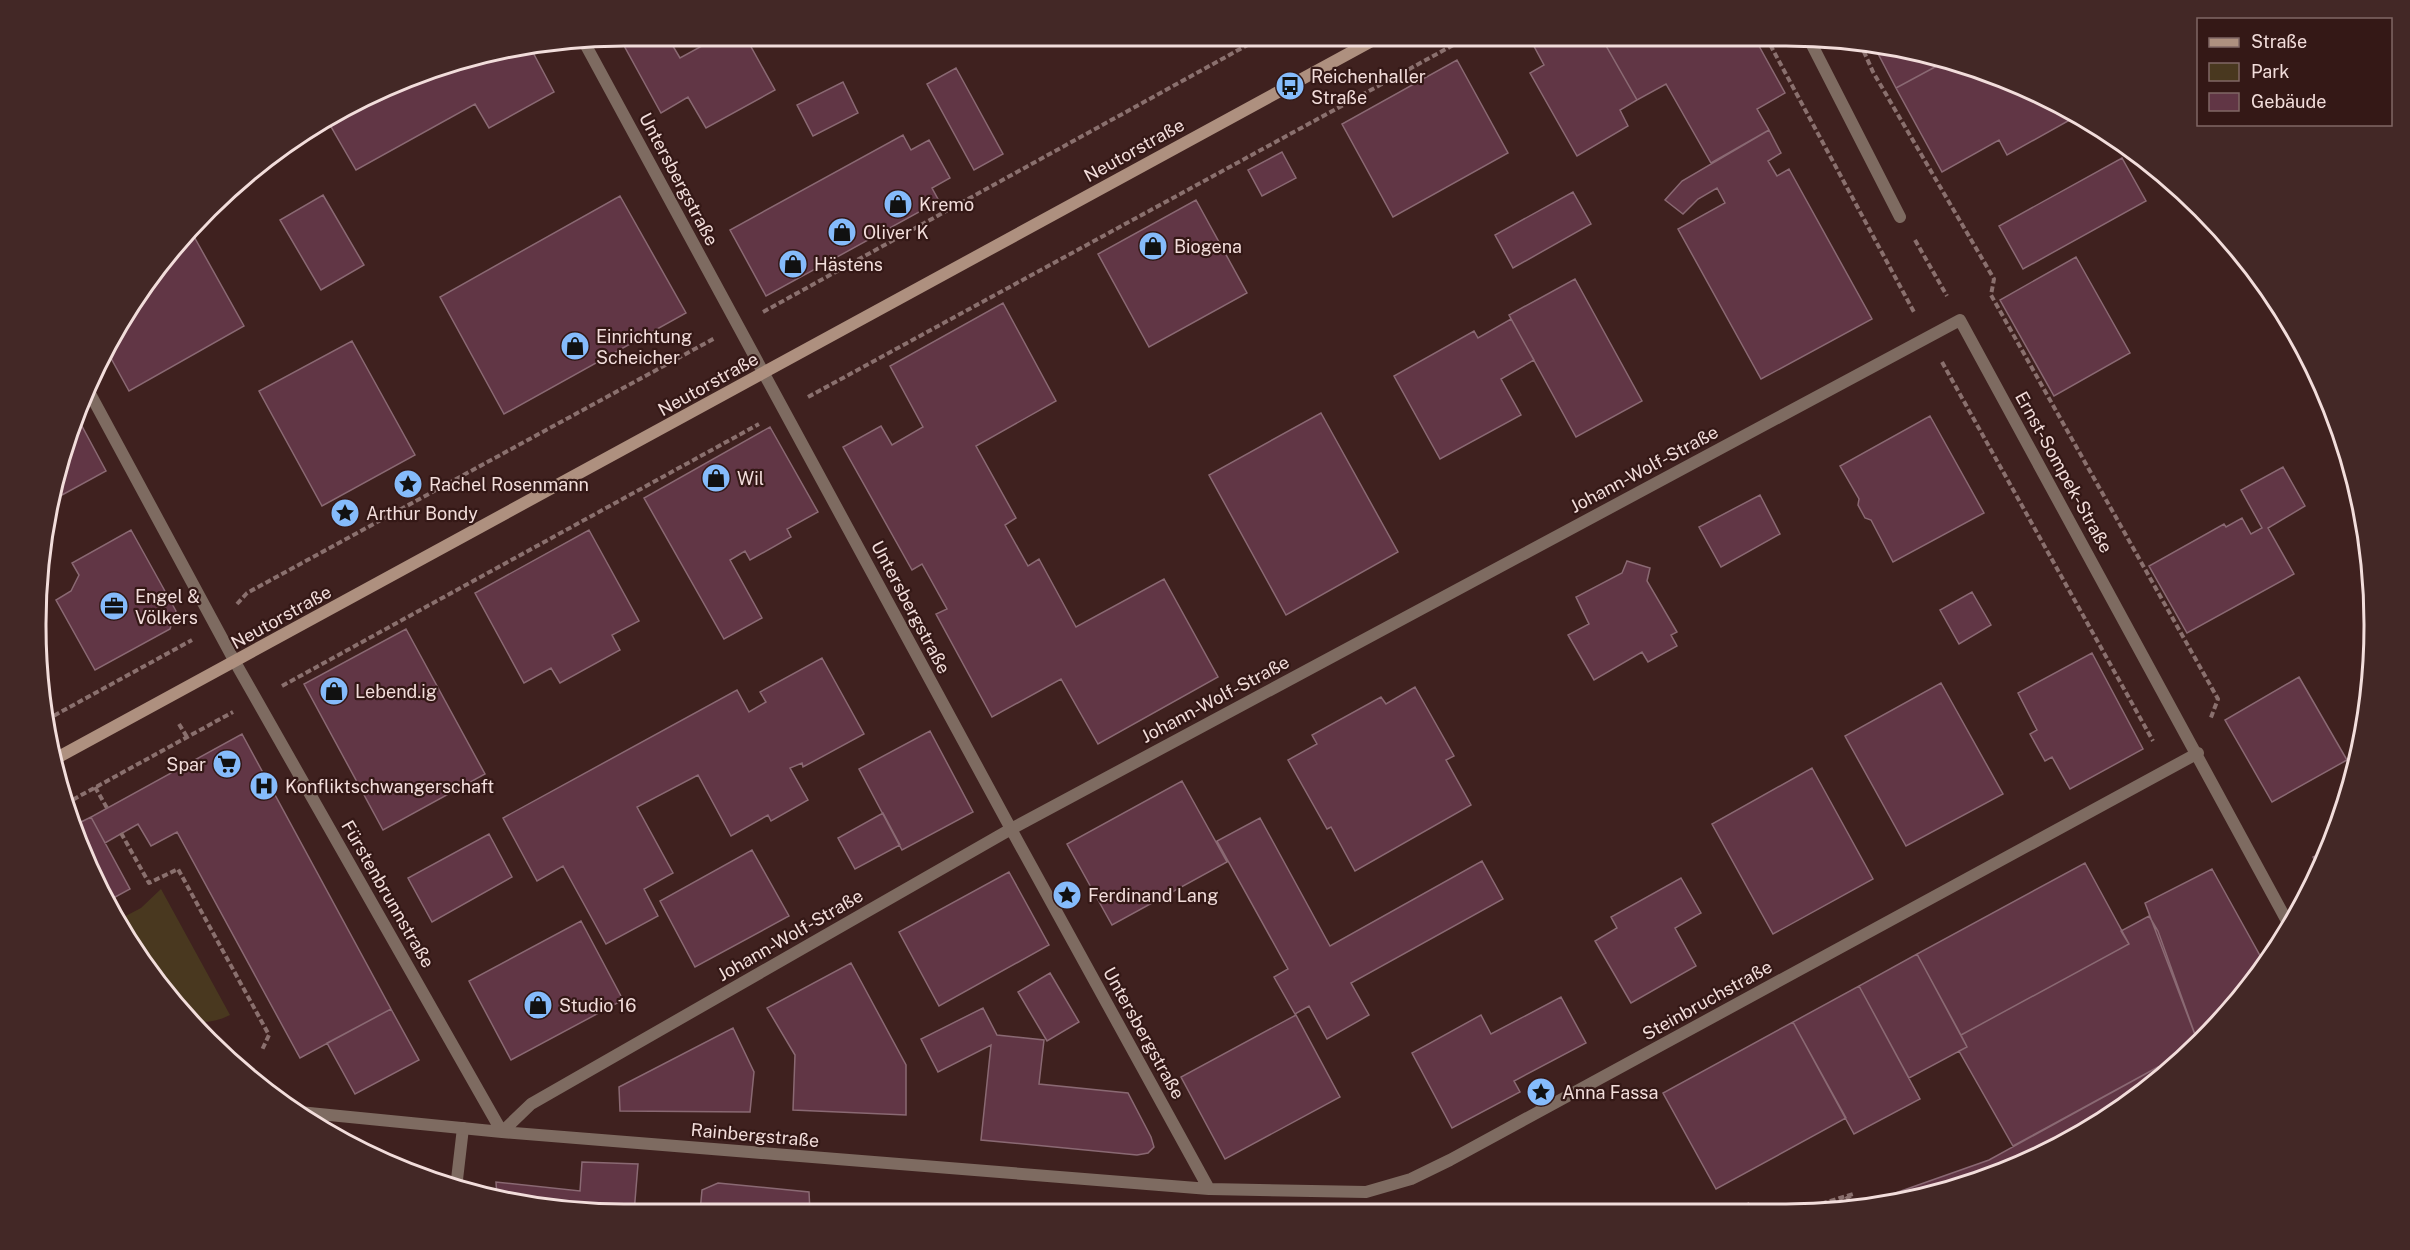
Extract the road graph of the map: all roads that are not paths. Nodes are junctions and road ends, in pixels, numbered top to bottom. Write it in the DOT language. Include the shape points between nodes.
graph roads {
  1 [pos="1362,46"];
  2 [pos="1813,47"];
  3 [pos="587,48"];
  4 [pos="1900,217"];
  5 [pos="1960,320"];
  6 [pos="764,374"];
  7 [pos="93,399"];
  8 [pos="235,662"];
  9 [pos="2198,753"];
  10 [pos="62,755"];
  11 [pos="1011,829"];
  12 [pos="2285,916"];
  13 [pos="316,1114"];
  14 [pos="463,1128"];
  15 [pos="502,1132"];
  16 [pos="457,1179"];
  17 [pos="1209,1189"];
  1 -- 6 [label="street, Neutorstraße"];
  2 -- 4 [label="street"];
  3 -- 6 [label="street, Untersbergstraße"];
  5 -- 9 [label="street, Ernst-Sompek-Straße"];
  5 -- 11 [label="street, Johann-Wolf-Straße"];
  6 -- 8 [label="street, Neutorstraße"];
  6 -- 11 [label="street, Untersbergstraße"];
  7 -- 8 [label="street, Fürstenbrunnstraße"];
  8 -- 10 [label="street, Neutorstraße"];
  8 -- 15 [label="street, Fürstenbrunnstraße"];
  9 -- 12 [label="street, Ernst-Sompek-Straße"];
  9 -- 17 [label="street, Steinbruchstraße" via="1411,1179 1366,1192"];
  11 -- 15 [label="street, Johann-Wolf-Straße" via="531,1104"];
  11 -- 17 [label="street, Untersbergstraße"];
  13 -- 14 [label="street, Rainbergstraße"];
  14 -- 15 [label="street, Rainbergstraße"];
  14 -- 16 [label="street"];
  15 -- 17 [label="street, Rainbergstraße"];
}
